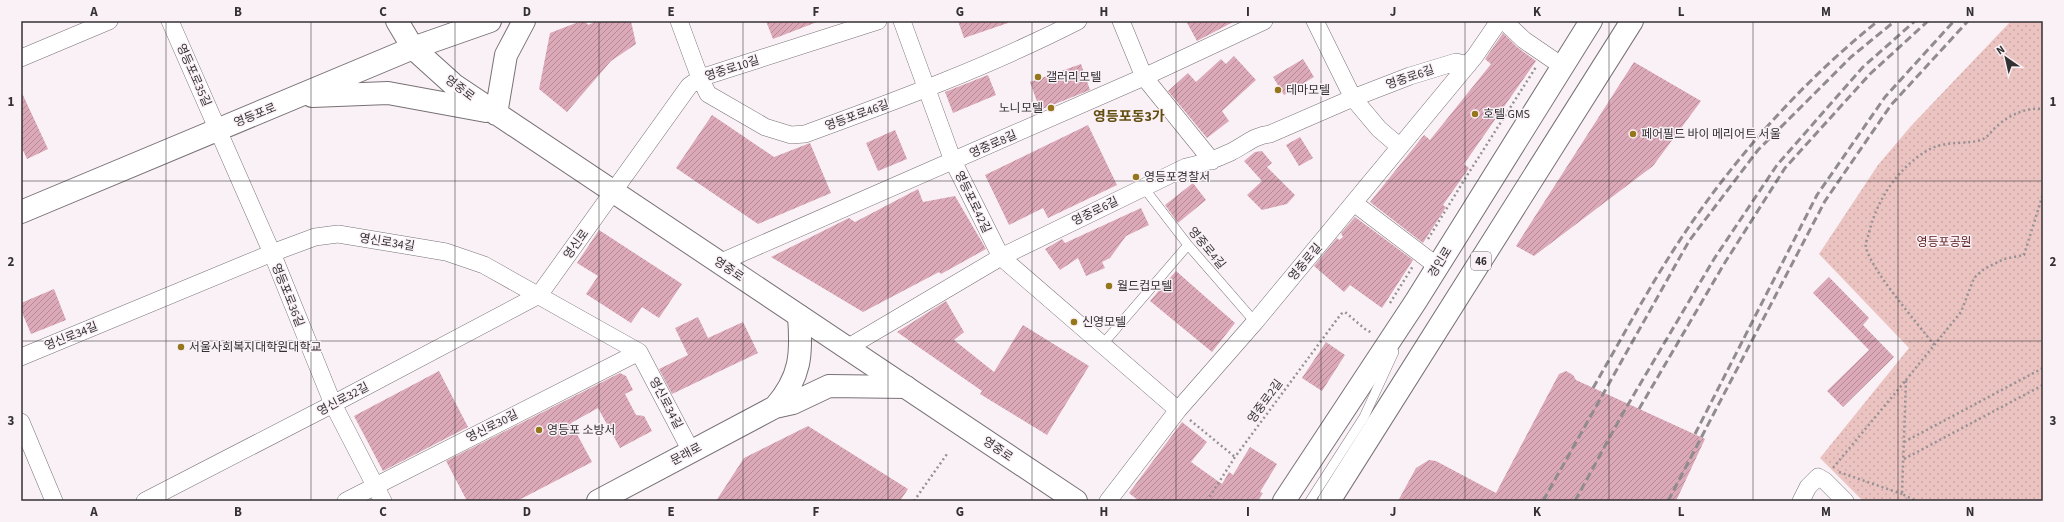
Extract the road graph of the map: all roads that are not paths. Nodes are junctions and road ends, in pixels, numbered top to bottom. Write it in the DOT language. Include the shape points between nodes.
graph roads {
  1 [pos="109,21"];
  2 [pos="170,21"];
  3 [pos="397,21"];
  4 [pos="490,21"];
  5 [pos="524,21"];
  6 [pos="679,21"];
  7 [pos="878,21"];
  8 [pos="902,21"];
  9 [pos="1078,21"];
  10 [pos="1122,21"];
  11 [pos="1264,21"];
  12 [pos="1315,21"];
  13 [pos="1499,21"];
  14 [pos="1504,21"];
  15 [pos="1591,21"];
  16 [pos="1632,21"];
  17 [pos="413,48"];
  18 [pos="21,58"];
  19 [pos="1468,65"];
  20 [pos="1562,66"];
  21 [pos="1144,77"];
  22 [pos="700,78"];
  23 [pos="926,90"];
  24 [pos="299,97"];
  25 [pos="1353,98"];
  26 [pos="496,114"];
  27 [pos="218,130"];
  28 [pos="1400,147"];
  29 [pos="953,161"];
  30 [pos="1212,161"];
  31 [pos="1144,188"];
  32 [pos="614,192"];
  33 [pos="1354,202"];
  34 [pos="21,212"];
  35 [pos="1188,245"];
  36 [pos="272,254"];
  37 [pos="1001,257"];
  38 [pos="1429,260"];
  39 [pos="719,263"];
  40 [pos="539,295"];
  41 [pos="1416,301"];
  42 [pos="799,316"];
  43 [pos="1255,322"];
  44 [pos="1102,345"];
  45 [pos="847,348"];
  46 [pos="639,352"];
  47 [pos="21,357"];
  48 [pos="906,387"];
  49 [pos="333,404"];
  50 [pos="775,406"];
  51 [pos="1178,410"];
  52 [pos="21,422"];
  53 [pos="691,451"];
  54 [pos="376,486"];
  55 [pos="54,501"];
  56 [pos="145,501"];
  57 [pos="346,501"];
  58 [pos="383,501"];
  59 [pos="598,501"];
  60 [pos="1076,501"];
  61 [pos="1108,501"];
  62 [pos="1284,501"];
  63 [pos="1310,501"];
  64 [pos="1329,501"];
  65 [pos="1801,501"];
  66 [pos="1845,501"];
  1 -- 18 [label="street"];
  2 -- 27 [label="street, 영등포로35길"];
  3 -- 17 [label="main road, 영중로"];
  4 -- 17 [label="main road, 영등포로"];
  5 -- 26 [label="main road" via="506,54"];
  6 -- 22 [label="street, 영등포로46길"];
  7 -- 22 [label="street, 영중로10길"];
  8 -- 23 [label="street, 영등포로42길"];
  9 -- 23 [label="street, 영등포로46길" via="1025,48"];
  10 -- 21 [label="street"];
  11 -- 21 [label="street, 영중로8길"];
  12 -- 25 [label="street"];
  13 -- 19 [label="street, 영중로길"];
  14 -- 20 [label="street" via="1524,40"];
  15 -- 20 [label="main road, 경인로"];
  16 -- 64 [label="main road, 46"];
  17 -- 24 [label="main road, 영등포로"];
  17 -- 26 [label="main road, 영중로" via="454,85"];
  19 -- 25 [label="street, 영중로6길" via="1456,62"];
  19 -- 28 [label="street, 영중로길"];
  20 -- 38 [label="main road, 경인로"];
  21 -- 29 [label="street, 영중로8길"];
  21 -- 30 [label="street"];
  22 -- 23 [label="street, 영등포로46길" via="708,94 765,127 791,135 805,134"];
  22 -- 32 [label="street, 영중로10길" via="689,86"];
  23 -- 29 [label="street, 영등포로42길"];
  24 -- 26 [label="main road" via="388,93"];
  24 -- 27 [label="main road, 영등포로"];
  25 -- 28 [label="street" via="1379,129"];
  25 -- 30 [label="street, 영중로6길" via="1270,134 1260,135"];
  26 -- 32 [label="main road, 영중로"];
  27 -- 34 [label="main road, 영등포로"];
  27 -- 36 [label="street, 영등포로36길"];
  28 -- 33 [label="street, 영중로길"];
  29 -- 37 [label="street, 영등포로42길"];
  29 -- 39 [label="street, 영중로8길"];
  30 -- 31 [label="street, 영중로6길" via="1186,167"];
  31 -- 35 [label="lane, 영중로4길"];
  31 -- 37 [label="street, 영중로6길"];
  32 -- 39 [label="main road, 영중로"];
  32 -- 40 [label="street, 영신로"];
  33 -- 38 [label="street"];
  33 -- 43 [label="street, 영중로길"];
  35 -- 43 [label="lane, 영중로4길"];
  35 -- 44 [label="lane"];
  36 -- 40 [label="street, 영신로34길" via="315,237 338,234 446,252 484,265"];
  36 -- 47 [label="street, 영신로34길"];
  36 -- 49 [label="street, 영등포로36길"];
  37 -- 44 [label="street, 영등포로42길"];
  37 -- 45 [label="street, 영중로6길"];
  38 -- 41 [label="main road, 경인로"];
  39 -- 42 [label="main road, 영중로"];
  40 -- 46 [label="street, 영신로34길"];
  40 -- 49 [label="street, 영신로32길"];
  41 -- 62 [label="main road, 경인로"];
  41 -- 63 [label="lane" via="1364,417"];
  42 -- 45 [label="main road, 영중로"];
  42 -- 50 [label="main road, 문래로" via="799,366 787,393"];
  43 -- 51 [label="street, 영중로길"];
  44 -- 51 [label="street, 영등포로42길"];
  45 -- 48 [label="main road, 영중로"];
  46 -- 53 [label="street, 영신로34길"];
  46 -- 54 [label="street, 영신로30길"];
  48 -- 50 [label="main road, 문래로" via="829,386 793,403"];
  48 -- 60 [label="main road, 영중로"];
  49 -- 54 [label="street, 영등포로36길"];
  49 -- 56 [label="street, 영신로32길"];
  50 -- 53 [label="main road, 문래로"];
  51 -- 61 [label="street, 영중로길"];
  52 -- 55 [label="street"];
  53 -- 59 [label="main road, 문래로"];
  54 -- 57 [label="street, 영신로30길"];
  54 -- 58 [label="street, 영등포로36길"];
  65 -- 66 [label="street" via="1808,487 1818,477"];
}
